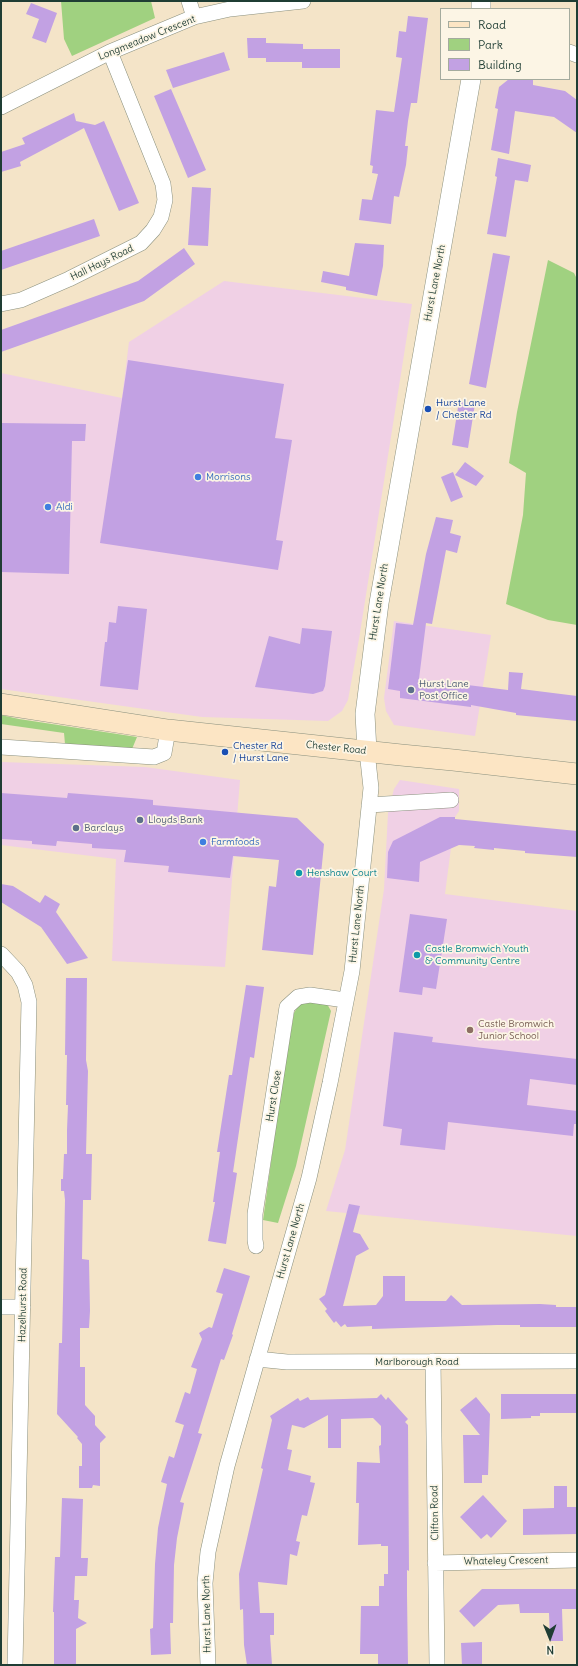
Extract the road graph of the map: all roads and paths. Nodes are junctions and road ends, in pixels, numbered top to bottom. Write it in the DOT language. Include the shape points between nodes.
graph roads {
  1 [pos="189,1"];
  2 [pos="302,1"];
  3 [pos="194,18"];
  4 [pos="110,52"];
  5 [pos="471,80"];
  6 [pos="1,107"];
  7 [pos="1,304"];
  8 [pos="1,704"];
  9 [pos="168,730"];
  10 [pos="1,747"];
  11 [pos="367,752"];
  12 [pos="577,774"];
  13 [pos="451,800"];
  14 [pos="369,805"];
  15 [pos="1,954"];
  16 [pos="345,1000"];
  17 [pos="256,1246"];
  18 [pos="1,1306"];
  19 [pos="23,1307"];
  20 [pos="257,1360"];
  21 [pos="432,1361"];
  22 [pos="577,1361"];
  23 [pos="577,1560"];
  24 [pos="435,1563"];
  25 [pos="15,1665"];
  26 [pos="208,1665"];
  27 [pos="437,1665"];
  1 -- 3 [label="street"];
  2 -- 3 [label="street, Longmeadow Crescent" via="230,9"];
  3 -- 4 [label="street, Longmeadow Crescent"];
  4 -- 6 [label="street, Longmeadow Crescent"];
  4 -- 7 [label="street, Hall Hays Road" via="163,184 165,200 161,217 141,243 21,300"];
  5 -- 11 [label="street, Hurst Lane North" via="379,603 365,714"];
  8 -- 9 [label="main road, Chester Road"];
  9 -- 10 [label="street" via="164,753 154,757"];
  9 -- 11 [label="main road, Chester Road"];
  11 -- 12 [label="main road, Chester Road"];
  11 -- 14 [label="street, Hurst Lane North" via="371,788"];
  13 -- 14 [label="street"];
  14 -- 16 [label="street, Hurst Lane North" via="352,971"];
  15 -- 19 [label="street, Hazelhurst Road" via="18,972 25,985 29,1002"];
  16 -- 17 [label="street, Hurst Close" via="310,995 298,997 287,1007 255,1214"];
  16 -- 20 [label="street, Hurst Lane North" via="309,1178"];
  18 -- 19 [label="street"];
  19 -- 25 [label="street, Hazelhurst Road"];
  20 -- 21 [label="street, Marlborough Road"];
  20 -- 26 [label="street, Hurst Lane North" via="227,1466 208,1552 205,1584"];
  21 -- 22 [label="street, Marlborough Road"];
  21 -- 24 [label="street, Clifton Road"];
  23 -- 24 [label="street, Whateley Crescent"];
  24 -- 27 [label="street, Clifton Road"];
}
